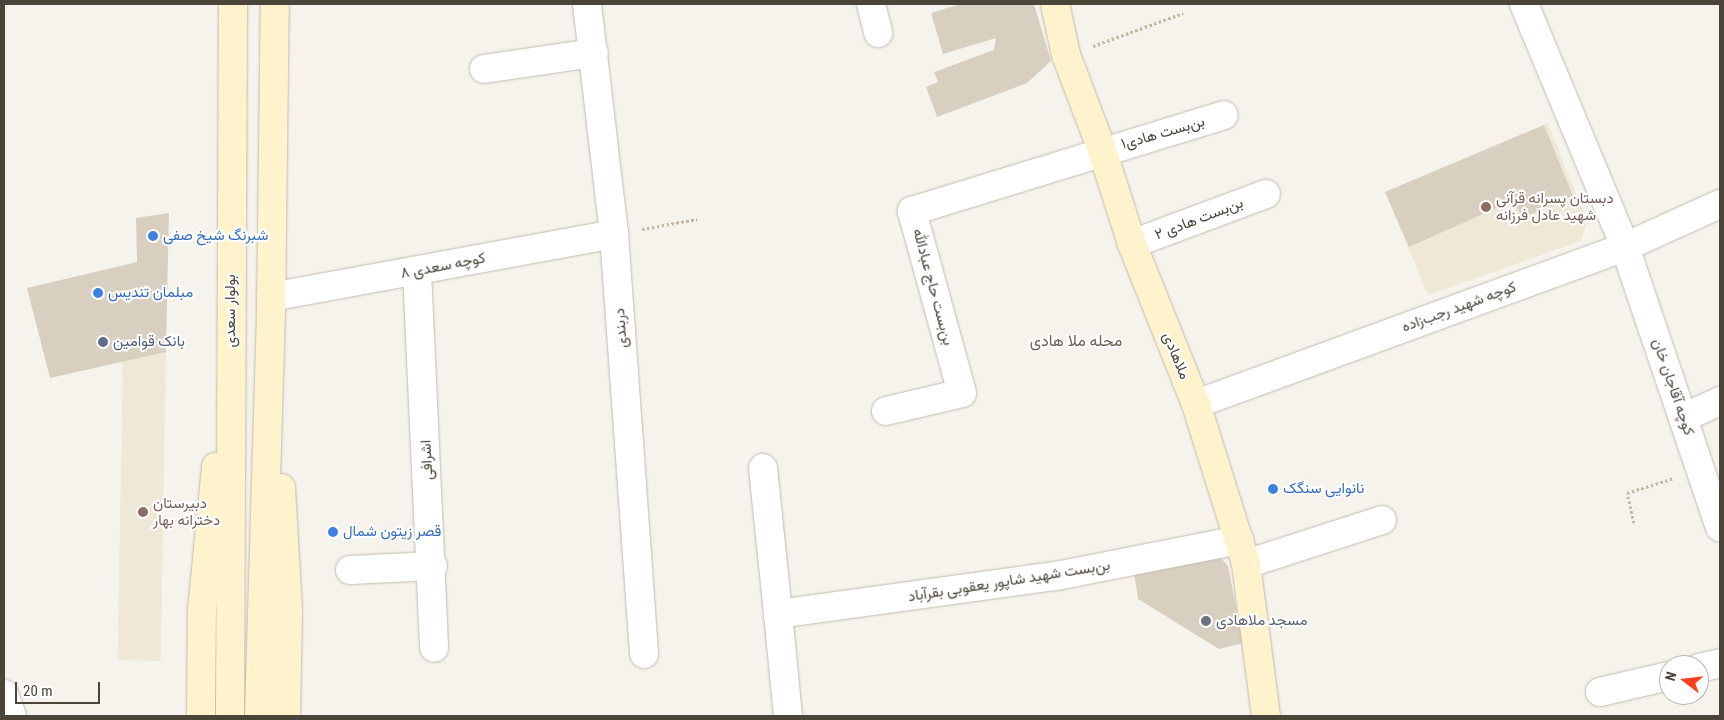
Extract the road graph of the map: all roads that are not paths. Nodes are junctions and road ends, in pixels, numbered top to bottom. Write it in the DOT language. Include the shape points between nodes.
graph roads {
  1 [pos="233,4"];
  2 [pos="275,4"];
  3 [pos="587,4"];
  4 [pos="872,4"];
  5 [pos="1055,4"];
  6 [pos="1524,4"];
  7 [pos="878,33"];
  8 [pos="594,53"];
  9 [pos="484,68"];
  10 [pos="1224,115"];
  11 [pos="1102,150"];
  12 [pos="1266,194"];
  13 [pos="1720,204"];
  14 [pos="614,234"];
  15 [pos="1132,244"];
  16 [pos="1625,247"];
  17 [pos="417,271"];
  18 [pos="271,305"];
  19 [pos="230,309"];
  20 [pos="1720,401"];
  21 [pos="1196,404"];
  22 [pos="886,411"];
  23 [pos="1683,418"];
  24 [pos="762,468"];
  25 [pos="1718,516"];
  26 [pos="1382,520"];
  27 [pos="1243,552"];
  28 [pos="433,566"];
  29 [pos="350,570"];
  30 [pos="778,614"];
  31 [pos="434,648"];
  32 [pos="644,654"];
  33 [pos="1659,678"];
  34 [pos="1600,692"];
  35 [pos="4,694"];
  36 [pos="12,716"];
  37 [pos="201,716"];
  38 [pos="230,716"];
  39 [pos="259,716"];
  40 [pos="286,716"];
  41 [pos="788,716"];
  42 [pos="1266,716"];
  1 -- 19 [label="main road, بولوار سعدی"];
  2 -- 18 [label="main road"];
  3 -- 8 [label="street, دربندی"];
  4 -- 7 [label="street"];
  5 -- 11 [label="main road, ملاهادی" via="1066,55"];
  6 -- 16 [label="street, کوچه آقاجان خان"];
  8 -- 9 [label="street"];
  8 -- 14 [label="street, دربندی"];
  10 -- 11 [label="street, بن‌بست هادی۱"];
  11 -- 15 [label="main road, ملاهادی"];
  11 -- 22 [label="street, بن‌بست حاج عبادالله" via="912,211 962,392"];
  12 -- 15 [label="street, بن‌بست هادی ۲"];
  13 -- 16 [label="street, کوچه شهید رجب‌زاده"];
  14 -- 17 [label="street, کوچه سعدی ۸"];
  14 -- 32 [label="street, دربندی"];
  15 -- 21 [label="main road, ملاهادی"];
  16 -- 21 [label="street, کوچه شهید رجب‌زاده"];
  16 -- 23 [label="street, کوچه آقاجان خان"];
  17 -- 18 [label="street, کوچه سعدی ۸"];
  17 -- 28 [label="street, اشرافی"];
  18 -- 39 [label="main road"];
  18 -- 40 [label="main road" via="288,612"];
  19 -- 37 [label="main road" via="202,610"];
  19 -- 38 [label="main road, بولوار سعدی"];
  20 -- 23 [label="street"];
  21 -- 27 [label="main road, ملاهادی"];
  23 -- 25 [label="street, کوچه آقاجان خان"];
  24 -- 30 [label="street"];
  26 -- 27 [label="street, بن‌بست شهید شاپور یعقوبی بقرآباد"];
  27 -- 30 [label="street, بن‌بست شهید شاپور یعقوبی بقرآباد"];
  27 -- 42 [label="main road, ملاهادی"];
  28 -- 29 [label="street"];
  28 -- 31 [label="street, اشرافی"];
  30 -- 41 [label="street"];
  33 -- 34 [label="street"];
  35 -- 36 [label="street"];
}
